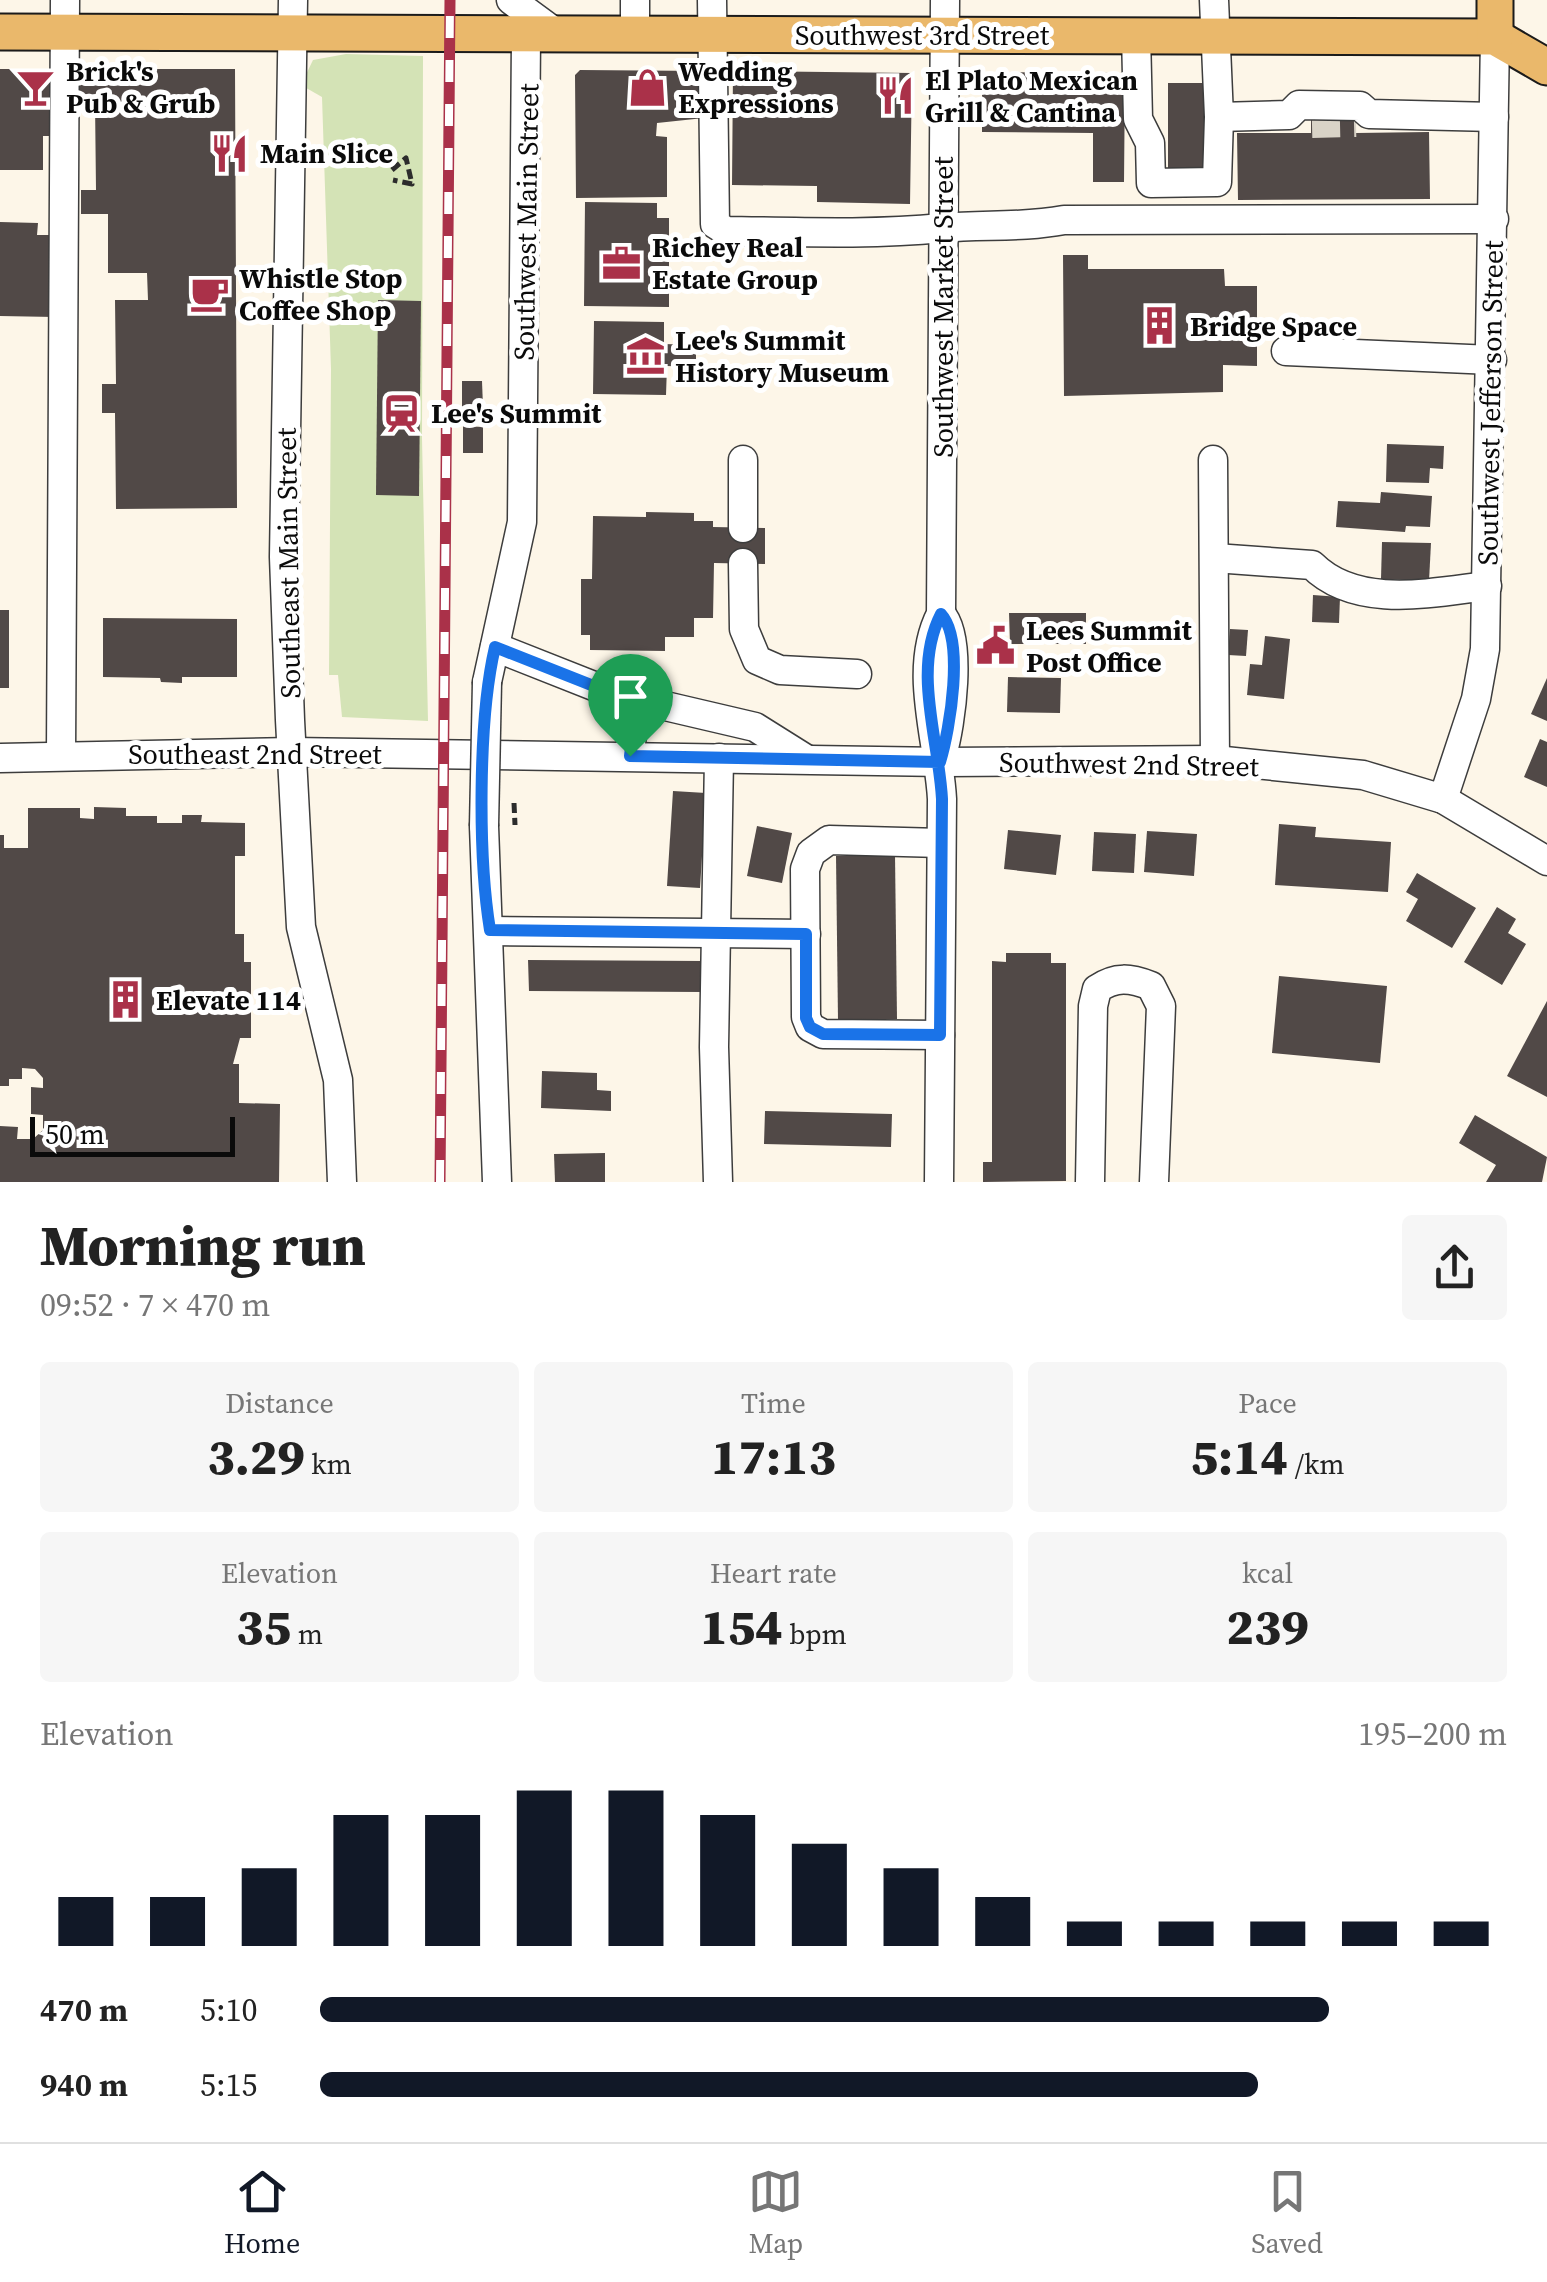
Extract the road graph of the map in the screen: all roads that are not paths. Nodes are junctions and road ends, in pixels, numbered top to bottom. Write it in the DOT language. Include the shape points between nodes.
graph roads {
  1 [pos="501,0"];
  2 [pos="512,0"];
  3 [pos="635,0"];
  4 [pos="712,0"];
  5 [pos="1495,0"];
  6 [pos="66,16"];
  7 [pos="291,16"];
  8 [pos="945,17"];
  9 [pos="1214,17"];
  10 [pos="0,32"];
  11 [pos="1136,34"];
  12 [pos="462,35"];
  13 [pos="714,35"];
  14 [pos="636,36"];
  15 [pos="544,37"];
  16 [pos="1495,37"];
  17 [pos="1547,67"];
  18 [pos="1219,117"];
  19 [pos="1494,117"];
  20 [pos="1494,219"];
  21 [pos="944,228"];
  22 [pos="1286,350"];
  23 [pos="1492,360"];
  24 [pos="743,460"];
  25 [pos="1214,460"];
  26 [pos="743,528"];
  27 [pos="1215,558"];
  28 [pos="743,564"];
  29 [pos="1487,586"];
  30 [pos="495,647"];
  31 [pos="857,674"];
  32 [pos="614,694"];
  33 [pos="292,752"];
  34 [pos="61,755"];
  35 [pos="510,755"];
  36 [pos="630,756"];
  37 [pos="0,758"];
  38 [pos="719,758"];
  39 [pos="806,759"];
  40 [pos="1215,760"];
  41 [pos="940,762"];
  42 [pos="1442,799"];
  43 [pos="942,843"];
  44 [pos="1547,861"];
  45 [pos="490,930"];
  46 [pos="716,932"];
  47 [pos="806,934"];
  48 [pos="940,1035"];
  49 [pos="342,1182"];
  50 [pos="497,1182"];
  51 [pos="718,1182"];
  52 [pos="939,1182"];
  53 [pos="1090,1182"];
  54 [pos="1154,1182"];
  1 -- 12 [label="street"];
  2 -- 15 [label="street"];
  3 -- 14 [label="street"];
  4 -- 13 [label="street"];
  5 -- 16 [label="main road, Southwest Jefferson Street"];
  6 -- 7 [label="main road, Southwest 3rd Street"];
  6 -- 10 [label="main road, Southwest 3rd Street"];
  6 -- 34 [label="street"];
  7 -- 12 [label="main road, Southwest 3rd Street"];
  7 -- 33 [label="street, Southeast Main Street" via="284,557"];
  8 -- 11 [label="main road, Southwest 3rd Street"];
  8 -- 13 [label="main road, Southwest 3rd Street"];
  8 -- 21 [label="street, Southwest Market Street"];
  9 -- 11 [label="main road, Southwest 3rd Street"];
  9 -- 16 [label="main road, Southwest 3rd Street"];
  9 -- 18 [label="street"];
  11 -- 18 [label="street" via="1138,119 1150,143 1150,183 1218,182"];
  12 -- 15 [label="main road, Southwest 3rd Street"];
  13 -- 14 [label="main road, Southwest 3rd Street"];
  13 -- 21 [label="street" via="715,224 726,231"];
  14 -- 15 [label="main road, Southwest 3rd Street"];
  15 -- 30 [label="street, Southwest Main Street" via="522,522"];
  16 -- 17 [label="main road, Southwest 3rd Street"];
  16 -- 19 [label="street, Southwest Jefferson Street"];
  18 -- 19 [label="street" via="1300,119 1299,105 1360,106 1363,118"];
  19 -- 20 [label="street, Southwest Jefferson Street"];
  20 -- 21 [label="street" via="1064,220"];
  20 -- 23 [label="street, Southwest Jefferson Street"];
  21 -- 41 [label="street, Southwest Market Street" via="941,614 932,642 929,710"];
  22 -- 23 [label="street"];
  23 -- 29 [label="street, Southwest Jefferson Street"];
  24 -- 26 [label="street"];
  25 -- 27 [label="street"];
  27 -- 29 [label="street" via="1312,565 1328,581 1361,593"];
  27 -- 40 [label="street"];
  28 -- 31 [label="street" via="744,629 757,660 780,670"];
  29 -- 42 [label="street, Southwest Jefferson Street" via="1476,699"];
  30 -- 32 [label="street"];
  30 -- 45 [label="street, Southwest Main Street, bridge" via="487,682 484,826"];
  32 -- 36 [label="street" via="634,722"];
  32 -- 39 [label="street" via="756,726"];
  33 -- 34 [label="street, Southeast 2nd Street"];
  33 -- 35 [label="street, Southeast 2nd Street"];
  33 -- 49 [label="street, Southeast Main Street" via="301,927 338,1080"];
  34 -- 37 [label="street, Southeast 2nd Street"];
  35 -- 36 [label="street, Southwest 2nd Street"];
  36 -- 38 [label="street, Southwest 2nd Street"];
  38 -- 39 [label="street, Southwest 2nd Street"];
  38 -- 46 [label="street"];
  39 -- 41 [label="street, Southwest 2nd Street"];
  40 -- 41 [label="street, Southwest 2nd Street"];
  40 -- 42 [label="street, Southwest 2nd Street" via="1363,776"];
  41 -- 43 [label="street, Southwest Market Street"];
  42 -- 44 [label="street, Southwest 2nd Street"];
  43 -- 47 [label="street" via="820,844 806,869"];
  43 -- 48 [label="street, Southwest Market Street"];
  45 -- 46 [label="street"];
  45 -- 50 [label="street, Southwest Main Street"];
  46 -- 47 [label="street"];
  46 -- 51 [label="street"];
  47 -- 48 [label="street" via="810,1027 823,1034"];
  48 -- 52 [label="street, Southwest Market Street"];
  53 -- 54 [label="street" via="1093,1006 1097,989 1112,979 1132,978 1151,986 1161,1006"];
}
